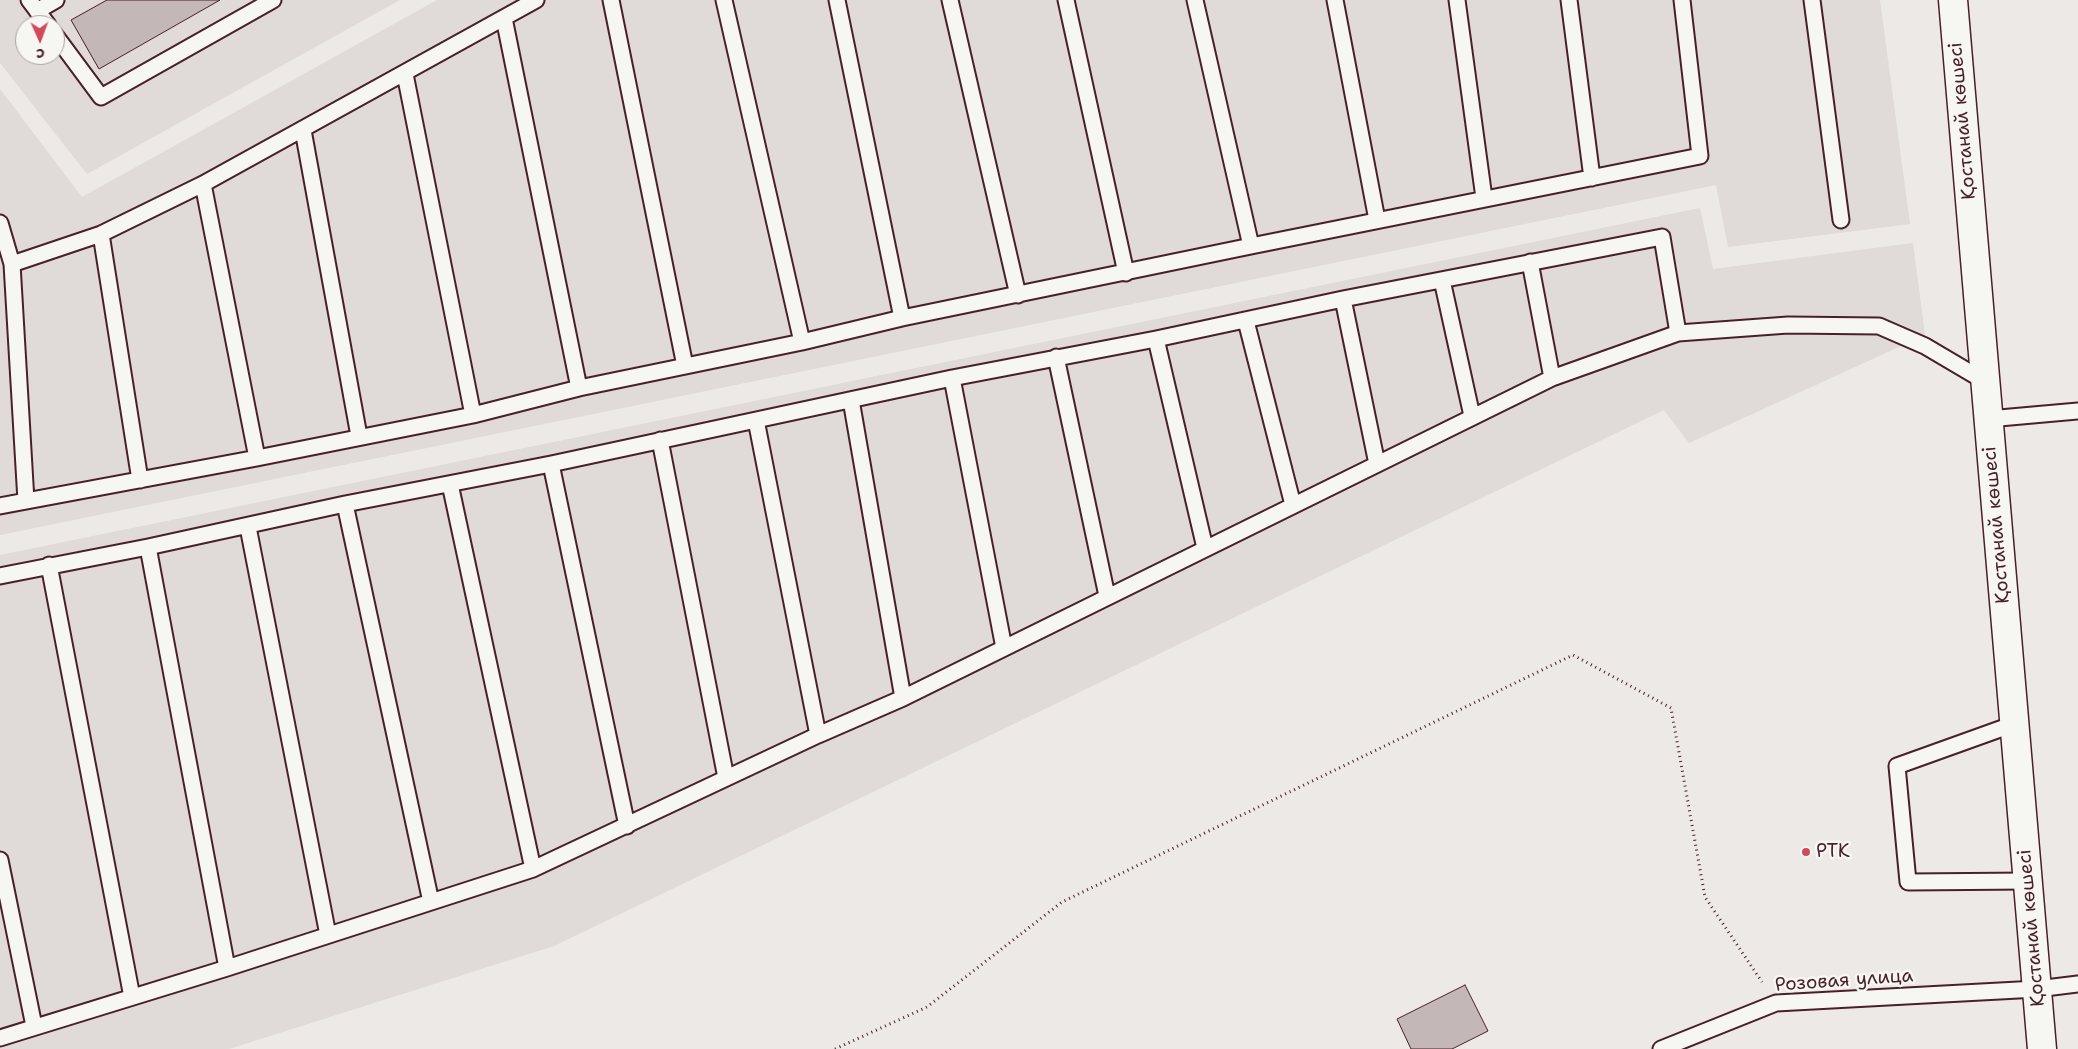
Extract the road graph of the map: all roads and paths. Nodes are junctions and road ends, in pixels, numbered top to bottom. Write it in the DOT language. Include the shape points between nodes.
graph roads {
  1 [pos="56,0"];
  2 [pos="273,0"];
  3 [pos="536,0"];
  4 [pos="611,0"];
  5 [pos="724,0"];
  6 [pos="837,0"];
  7 [pos="950,0"];
  8 [pos="1066,0"];
  9 [pos="1195,0"];
  10 [pos="1335,0"];
  11 [pos="1457,0"];
  12 [pos="1570,0"];
  13 [pos="1682,0"];
  14 [pos="1812,0"];
  15 [pos="1952,0"];
  16 [pos="33,5"];
  17 [pos="504,18"];
  18 [pos="65,48"];
  19 [pos="405,74"];
  20 [pos="303,130"];
  21 [pos="1592,178"];
  22 [pos="203,184"];
  23 [pos="1484,198"];
  24 [pos="1377,220"];
  25 [pos="1841,220"];
  26 [pos="0,223"];
  27 [pos="101,234"];
  28 [pos="1251,246"];
  29 [pos="1530,262"];
  30 [pos="12,264"];
  31 [pos="1126,272"];
  32 [pos="1442,280"];
  33 [pos="1018,295"];
  34 [pos="1343,299"];
  35 [pos="902,318"];
  36 [pos="1246,321"];
  37 [pos="1678,334"];
  38 [pos="1156,339"];
  39 [pos="802,342"];
  40 [pos="1056,357"];
  41 [pos="685,366"];
  42 [pos="952,378"];
  43 [pos="1552,378"];
  44 [pos="1986,382"];
  45 [pos="579,388"];
  46 [pos="851,400"];
  47 [pos="2078,411"];
  48 [pos="473,415"];
  49 [pos="1472,416"];
  50 [pos="1988,419"];
  51 [pos="756,420"];
  52 [pos="359,436"];
  53 [pos="660,440"];
  54 [pos="257,458"];
  55 [pos="551,464"];
  56 [pos="1376,464"];
  57 [pos="140,480"];
  58 [pos="450,484"];
  59 [pos="26,501"];
  60 [pos="345,504"];
  61 [pos="1293,505"];
  62 [pos="0,506"];
  63 [pos="248,527"];
  64 [pos="148,547"];
  65 [pos="1205,548"];
  66 [pos="49,565"];
  67 [pos="0,576"];
  68 [pos="1107,596"];
  69 [pos="1004,648"];
  70 [pos="903,698"];
  71 [pos="2014,724"];
  72 [pos="818,735"];
  73 [pos="726,778"];
  74 [pos="627,826"];
  75 [pos="0,860"];
  76 [pos="533,869"];
  77 [pos="2028,882"];
  78 [pos="431,902"];
  79 [pos="328,935"];
  80 [pos="227,968"];
  81 [pos="2078,984"];
  82 [pos="2037,989"];
  83 [pos="132,997"];
  84 [pos="1776,1003"];
  85 [pos="34,1026"];
  86 [pos="0,1038"];
  87 [pos="835,1049"];
  88 [pos="1661,1049"];
  89 [pos="2042,1049"];
  1 -- 16 [label="lane"];
  2 -- 18 [label="lane" via="101,97"];
  3 -- 17 [label="lane"];
  4 -- 41 [label="lane"];
  5 -- 39 [label="lane"];
  6 -- 35 [label="lane"];
  7 -- 33 [label="lane"];
  8 -- 31 [label="lane"];
  9 -- 28 [label="lane"];
  10 -- 24 [label="lane"];
  11 -- 23 [label="lane"];
  12 -- 21 [label="lane"];
  13 -- 21 [label="lane" via="1700,156"];
  14 -- 25 [label="lane"];
  15 -- 44 [label="street, Қостанай көшесі"];
  17 -- 19 [label="lane"];
  17 -- 45 [label="lane"];
  19 -- 20 [label="lane"];
  19 -- 48 [label="lane"];
  20 -- 22 [label="lane"];
  20 -- 52 [label="lane"];
  21 -- 23 [label="lane"];
  22 -- 27 [label="lane"];
  22 -- 54 [label="lane"];
  23 -- 24 [label="lane"];
  24 -- 28 [label="lane"];
  26 -- 30 [label="lane"];
  27 -- 30 [label="lane"];
  27 -- 57 [label="lane"];
  28 -- 31 [label="lane"];
  29 -- 32 [label="lane"];
  29 -- 37 [label="lane" via="1662,237"];
  29 -- 43 [label="lane"];
  30 -- 59 [label="lane"];
  31 -- 33 [label="lane"];
  32 -- 34 [label="lane"];
  32 -- 49 [label="lane"];
  33 -- 35 [label="lane"];
  34 -- 36 [label="lane"];
  34 -- 56 [label="lane"];
  35 -- 39 [label="lane"];
  36 -- 38 [label="lane"];
  36 -- 61 [label="lane"];
  37 -- 43 [label="lane"];
  37 -- 44 [label="lane" via="1788,325 1879,326 1925,346"];
  38 -- 40 [label="lane"];
  38 -- 65 [label="lane"];
  39 -- 41 [label="lane"];
  40 -- 42 [label="lane"];
  40 -- 68 [label="lane"];
  41 -- 45 [label="lane"];
  42 -- 46 [label="lane"];
  42 -- 69 [label="lane"];
  43 -- 49 [label="lane"];
  44 -- 50 [label="street, Қостанай көшесі"];
  45 -- 48 [label="lane"];
  46 -- 51 [label="lane"];
  46 -- 70 [label="lane"];
  47 -- 50 [label="lane"];
  48 -- 52 [label="lane"];
  49 -- 56 [label="lane"];
  50 -- 71 [label="street, Қостанай көшесі"];
  51 -- 53 [label="lane"];
  51 -- 72 [label="lane"];
  52 -- 54 [label="lane"];
  53 -- 55 [label="lane"];
  53 -- 73 [label="lane"];
  54 -- 57 [label="lane"];
  55 -- 58 [label="lane"];
  55 -- 74 [label="lane"];
  56 -- 61 [label="lane"];
  57 -- 59 [label="lane"];
  58 -- 60 [label="lane"];
  58 -- 76 [label="lane"];
  59 -- 62 [label="lane"];
  60 -- 63 [label="lane"];
  60 -- 78 [label="lane"];
  61 -- 65 [label="lane"];
  63 -- 64 [label="lane"];
  63 -- 79 [label="lane"];
  64 -- 66 [label="lane"];
  64 -- 80 [label="lane"];
  65 -- 68 [label="lane"];
  66 -- 67 [label="lane"];
  66 -- 83 [label="lane"];
  68 -- 69 [label="lane"];
  69 -- 70 [label="lane"];
  70 -- 72 [label="lane"];
  71 -- 77 [label="street, Қостанай көшесі"];
  71 -- 77 [label="lane" via="1897,766 1908,882"];
  72 -- 73 [label="lane"];
  73 -- 74 [label="lane"];
  74 -- 76 [label="lane"];
  75 -- 85 [label="lane"];
  76 -- 78 [label="lane"];
  77 -- 82 [label="street, Қостанай көшесі"];
  78 -- 79 [label="lane"];
  79 -- 80 [label="lane"];
  80 -- 83 [label="lane"];
  81 -- 82 [label="lane, Розовая улица"];
  82 -- 84 [label="lane, Розовая улица"];
  82 -- 89 [label="street, Қостанай көшесі"];
  83 -- 85 [label="lane"];
  84 -- 87 [label="path" via="1704,897 1671,708 1572,655 1062,902 927,1007"];
  84 -- 88 [label="lane, Розовая улица"];
  85 -- 86 [label="lane"];
}
